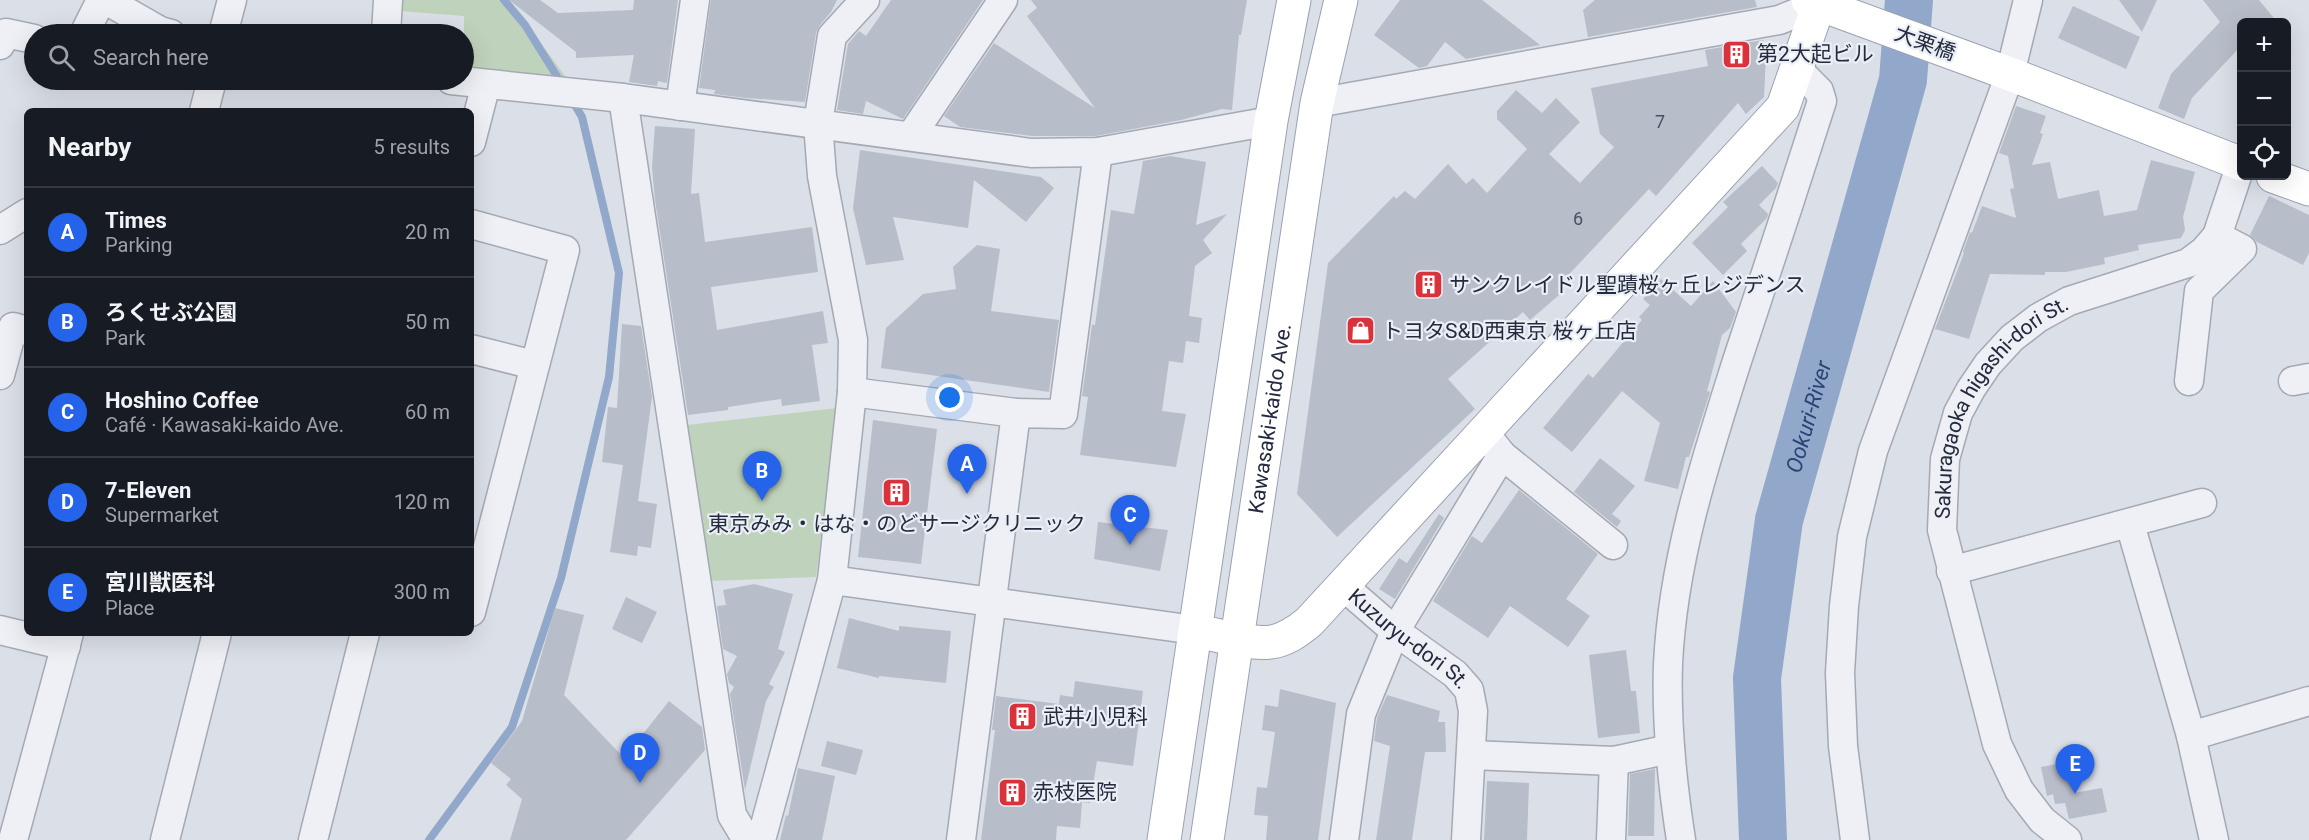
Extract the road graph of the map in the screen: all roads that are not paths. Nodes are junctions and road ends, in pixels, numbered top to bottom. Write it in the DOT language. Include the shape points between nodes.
graph roads {
  1 [pos="101,0"];
  2 [pos="106,0"];
  3 [pos="232,0"];
  4 [pos="388,0"];
  5 [pos="695,0"];
  6 [pos="865,0"];
  7 [pos="1003,0"];
  8 [pos="1294,0"];
  9 [pos="1341,0"];
  10 [pos="2028,0"];
  11 [pos="1814,2"];
  12 [pos="89,24"];
  13 [pos="148,24"];
  14 [pos="226,24"];
  15 [pos="387,24"];
  16 [pos="24,37"];
  17 [pos="0,45"];
  18 [pos="1797,69"];
  19 [pos="2003,71"];
  20 [pos="474,83"];
  21 [pos="486,84"];
  22 [pos="209,90"];
  23 [pos="623,98"];
  24 [pos="1317,103"];
  25 [pos="680,106"];
  26 [pos="205,108"];
  27 [pos="1271,121"];
  28 [pos="818,123"];
  29 [pos="474,130"];
  30 [pos="911,136"];
  31 [pos="1098,152"];
  32 [pos="2237,162"];
  33 [pos="2237,176"];
  34 [pos="2284,180"];
  35 [pos="2309,189"];
  36 [pos="24,215"];
  37 [pos="474,225"];
  38 [pos="0,230"];
  39 [pos="2217,236"];
  40 [pos="13,327"];
  41 [pos="474,350"];
  42 [pos="534,364"];
  43 [pos="0,375"];
  44 [pos="2189,381"];
  45 [pos="852,392"];
  46 [pos="1016,413"];
  47 [pos="1493,444"];
  48 [pos="2202,502"];
  49 [pos="2130,524"];
  50 [pos="1613,545"];
  51 [pos="1951,571"];
  52 [pos="832,580"];
  53 [pos="1342,585"];
  54 [pos="474,600"];
  55 [pos="991,602"];
  56 [pos="0,630"];
  57 [pos="1195,630"];
  58 [pos="1395,631"];
  59 [pos="24,633"];
  60 [pos="45,636"];
  61 [pos="216,636"];
  62 [pos="364,636"];
  63 [pos="67,639"];
  64 [pos="1236,639"];
  65 [pos="2309,701"];
  66 [pos="2191,736"];
  67 [pos="1670,749"];
  68 [pos="1472,755"];
  69 [pos="1614,761"];
  70 [pos="13,840"];
  71 [pos="165,840"];
  72 [pos="313,840"];
  73 [pos="747,840"];
  74 [pos="761,840"];
  75 [pos="960,840"];
  76 [pos="1164,840"];
  77 [pos="1207,840"];
  78 [pos="1344,840"];
  79 [pos="1466,840"];
  80 [pos="1611,840"];
  81 [pos="1681,840"];
  82 [pos="1855,840"];
  83 [pos="2067,840"];
  84 [pos="2214,840"];
  1 -- 12 [label="street"];
  2 -- 13 [label="street"];
  3 -- 14 [label="street"];
  4 -- 15 [label="street"];
  5 -- 25 [label="street"];
  6 -- 28 [label="street" via="832,36"];
  7 -- 30 [label="street"];
  8 -- 27 [label="main road, Kawasaki-kaido Ave."];
  9 -- 24 [label="main road, Kawasaki-kaido Ave."];
  10 -- 19 [label="street"];
  11 -- 18 [label="main road"];
  11 -- 19 [label="main road, 大栗橋"];
  11 -- 24 [label="street" via="1779,20"];
  16 -- 17 [label="street" via="6,33"];
  18 -- 47 [label="main road" via="1783,107"];
  18 -- 67 [label="street" via="1819,91 1822,101 1695,497 1683,548 1668,664"];
  19 -- 32 [label="main road, 大栗橋"];
  19 -- 82 [label="street" via="1873,451 1852,537 1840,673 1843,746"];
  20 -- 21 [label="street"];
  21 -- 23 [label="street"];
  21 -- 29 [label="street"];
  22 -- 26 [label="street"];
  23 -- 25 [label="street"];
  23 -- 73 [label="street" via="732,815"];
  24 -- 64 [label="main road, Kawasaki-kaido Ave."];
  25 -- 28 [label="street"];
  27 -- 31 [label="street"];
  27 -- 57 [label="main road, Kawasaki-kaido Ave."];
  28 -- 30 [label="street"];
  28 -- 45 [label="street" via="822,176 853,340"];
  30 -- 31 [label="street" via="1031,153"];
  31 -- 46 [label="street" via="1063,414"];
  33 -- 39 [label="street, Sakuragaoka higashi-dori St."];
  34 -- 35 [label="main road"];
  36 -- 38 [label="street"];
  37 -- 42 [label="street" via="565,250"];
  39 -- 44 [label="street" via="2242,249 2199,291"];
  39 -- 51 [label="street, Sakuragaoka higashi-dori St." via="2188,262 2069,301 2038,318 1988,364 1958,413 1946,459 1942,530"];
  40 -- 43 [label="street"];
  41 -- 42 [label="street"];
  42 -- 54 [label="street"];
  45 -- 46 [label="street"];
  45 -- 52 [label="street"];
  46 -- 55 [label="street"];
  47 -- 50 [label="street"];
  47 -- 53 [label="main road"];
  47 -- 58 [label="street"];
  48 -- 49 [label="street"];
  49 -- 51 [label="street"];
  49 -- 66 [label="street"];
  51 -- 83 [label="street, Sakuragaoka higashi-dori St." via="1997,744 2019,790 2042,820"];
  52 -- 55 [label="street"];
  52 -- 74 [label="street"];
  53 -- 58 [label="street, Kuzuryu-dori St."];
  53 -- 64 [label="main road" via="1291,636 1271,642"];
  55 -- 57 [label="street"];
  55 -- 75 [label="street"];
  56 -- 59 [label="street"];
  57 -- 64 [label="main road"];
  57 -- 76 [label="main road, Kawasaki-kaido Ave."];
  58 -- 68 [label="street, Kuzuryu-dori St." via="1455,674 1468,690 1473,711"];
  58 -- 78 [label="street" via="1361,714"];
  60 -- 63 [label="street"];
  61 -- 71 [label="street"];
  62 -- 72 [label="street"];
  63 -- 70 [label="street"];
  64 -- 77 [label="main road, Kawasaki-kaido Ave."];
  65 -- 66 [label="street"];
  66 -- 84 [label="street"];
  67 -- 69 [label="street"];
  67 -- 81 [label="street"];
  68 -- 69 [label="street"];
  68 -- 79 [label="street, Kuzuryu-dori St."];
  69 -- 80 [label="street"];
}
